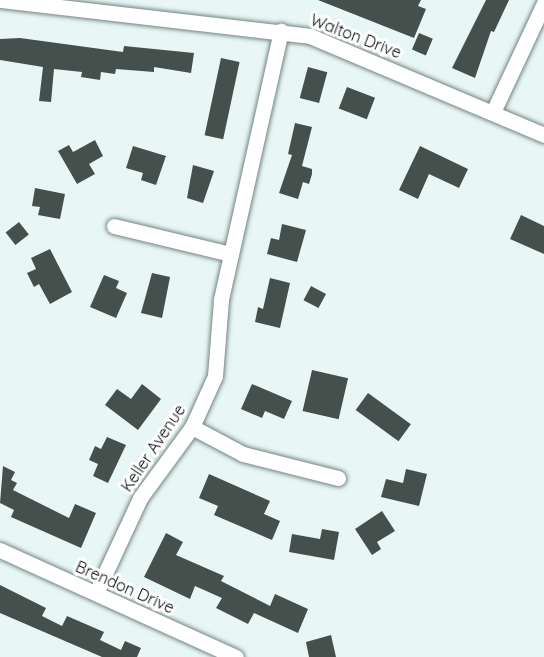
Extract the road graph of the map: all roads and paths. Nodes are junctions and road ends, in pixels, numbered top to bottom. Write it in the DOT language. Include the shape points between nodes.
graph roads {
  1 [pos="0,0"];
  2 [pos="544,3"];
  3 [pos="281,31"];
  4 [pos="493,112"];
  5 [pos="544,135"];
  6 [pos="114,226"];
  7 [pos="231,254"];
  8 [pos="192,427"];
  9 [pos="338,478"];
  10 [pos="0,550"];
  11 [pos="96,593"];
  12 [pos="236,657"];
  1 -- 3 [label="street, Walton Drive"];
  2 -- 4 [label="street"];
  3 -- 4 [label="street, Walton Drive" via="345,48"];
  3 -- 7 [label="street, Keller Avenue"];
  4 -- 5 [label="street, Walton Drive"];
  6 -- 7 [label="street"];
  7 -- 8 [label="street, Keller Avenue" via="221,299 215,376"];
  8 -- 9 [label="street" via="243,454"];
  8 -- 11 [label="street, Keller Avenue" via="140,498"];
  10 -- 11 [label="street, Brendon Drive"];
  11 -- 12 [label="street, Brendon Drive"];
}
